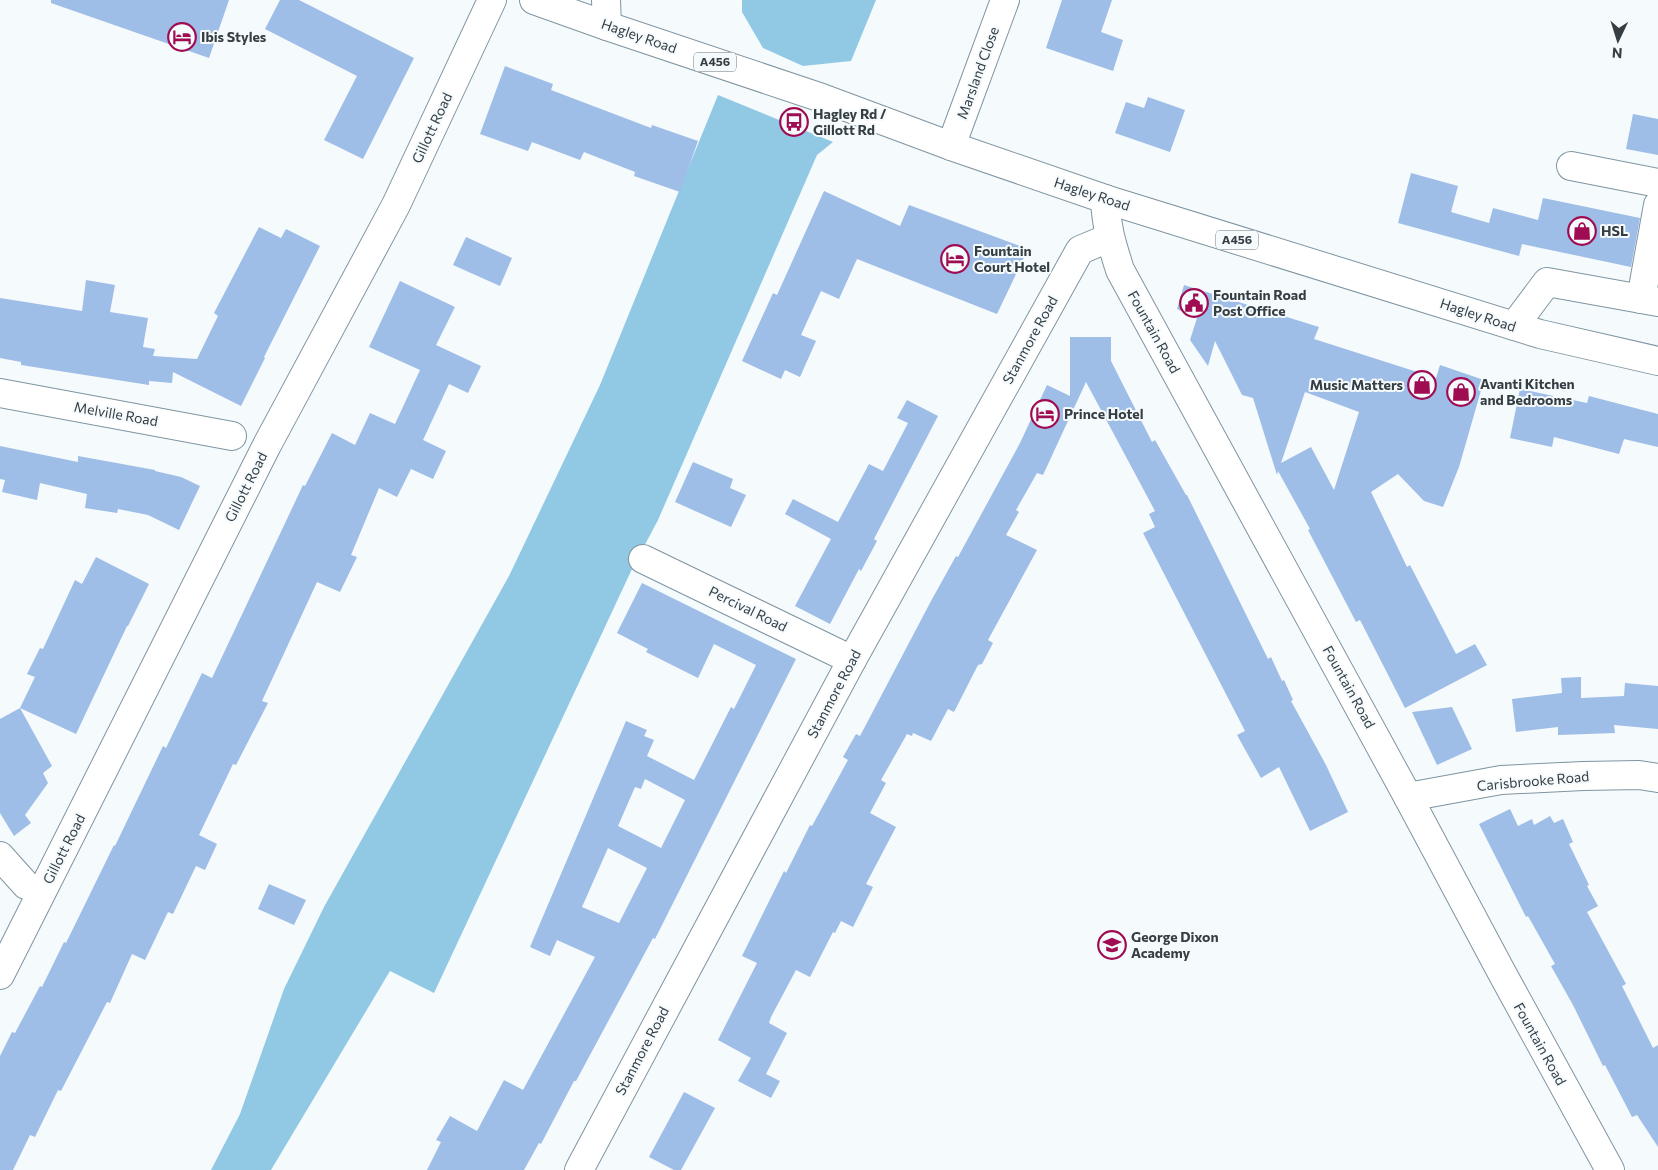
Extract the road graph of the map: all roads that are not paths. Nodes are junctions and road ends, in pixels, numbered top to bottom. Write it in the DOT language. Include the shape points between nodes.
graph roads {
  1 [pos="492,0"];
  2 [pos="534,0"];
  3 [pos="1005,0"];
  4 [pos="607,13"];
  5 [pos="951,146"];
  6 [pos="1571,166"];
  7 [pos="1658,183"];
  8 [pos="1105,199"];
  9 [pos="1658,205"];
  10 [pos="1109,238"];
  11 [pos="1649,300"];
  12 [pos="1514,326"];
  13 [pos="1658,361"];
  14 [pos="0,393"];
  15 [pos="232,436"];
  16 [pos="643,559"];
  17 [pos="852,660"];
  18 [pos="1658,778"];
  19 [pos="1408,797"];
  20 [pos="0,856"];
  21 [pos="26,886"];
  22 [pos="0,975"];
  23 [pos="579,1170"];
  24 [pos="1610,1170"];
  1 -- 22 [label="main road, Gillott Road" via="396,205 267,445"];
  2 -- 4 [label="main road, Hagley Road / A456"];
  3 -- 5 [label="main road, Marsland Close"];
  4 -- 5 [label="main road, Hagley Road / A456"];
  5 -- 8 [label="main road, Hagley Road / A456"];
  6 -- 7 [label="main road"];
  8 -- 10 [label="main road, Fountain Road"];
  8 -- 12 [label="main road, Hagley Road / A456"];
  9 -- 11 [label="main road"];
  10 -- 17 [label="main road, Stanmore Road" via="1080,250"];
  10 -- 19 [label="main road, Fountain Road" via="1120,270"];
  11 -- 12 [label="main road" via="1547,282"];
  12 -- 13 [label="main road, Hagley Road / A456"];
  14 -- 15 [label="main road, Melville Road"];
  16 -- 17 [label="main road, Percival Road"];
  17 -- 23 [label="main road, Stanmore Road"];
  18 -- 19 [label="main road, Carisbrooke Road" via="1630,775 1501,780"];
  19 -- 24 [label="main road, Fountain Road"];
  20 -- 21 [label="main road"];
}
